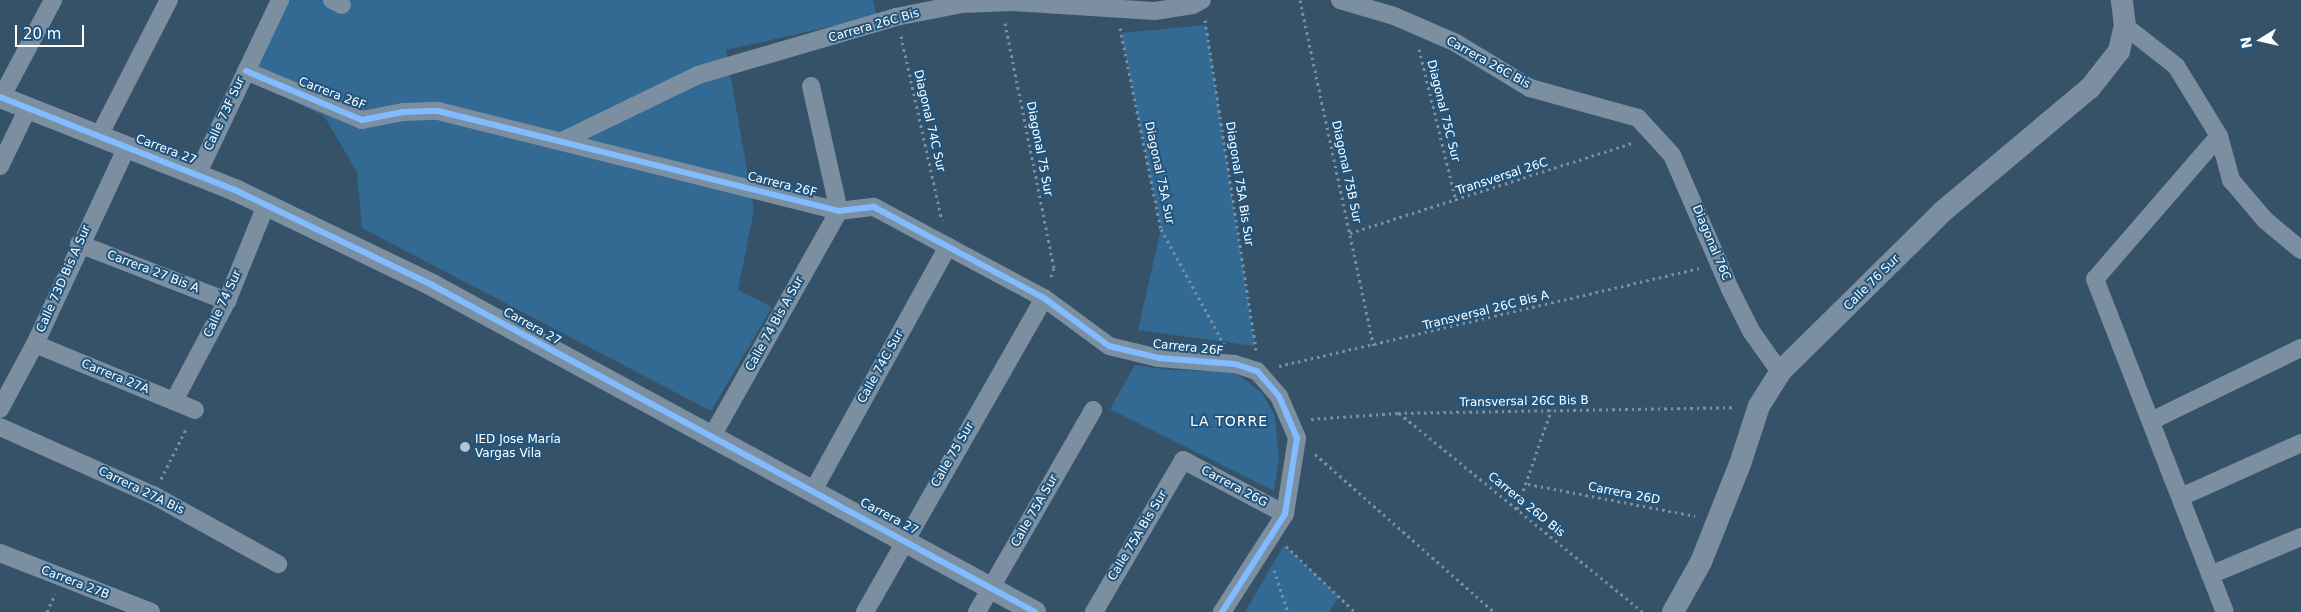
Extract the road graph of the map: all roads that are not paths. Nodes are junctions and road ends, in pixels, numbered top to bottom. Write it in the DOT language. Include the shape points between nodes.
graph roads {
  1 [pos="53,0"];
  2 [pos="169,0"];
  3 [pos="280,0"];
  4 [pos="1202,0"];
  5 [pos="1340,0"];
  6 [pos="2122,0"];
  7 [pos="2125,26"];
  8 [pos="246,71"];
  9 [pos="811,86"];
  10 [pos="1,97"];
  11 [pos="28,108"];
  12 [pos="1638,118"];
  13 [pos="98,136"];
  14 [pos="2219,136"];
  15 [pos="562,141"];
  16 [pos="126,147"];
  17 [pos="0,166"];
  18 [pos="197,175"];
  19 [pos="266,205"];
  20 [pos="839,211"];
  21 [pos="79,244"];
  22 [pos="948,246"];
  23 [pos="2301,250"];
  24 [pos="1044,298"];
  25 [pos="227,301"];
  26 [pos="35,344"];
  27 [pos="2301,348"];
  28 [pos="1780,372"];
  29 [pos="174,402"];
  30 [pos="0,409"];
  31 [pos="196,410"];
  32 [pos="1093,410"];
  33 [pos="2151,421"];
  34 [pos="0,427"];
  35 [pos="711,438"];
  36 [pos="2301,443"];
  37 [pos="1183,460"];
  38 [pos="814,489"];
  39 [pos="2180,497"];
  40 [pos="1285,514"];
  41 [pos="905,538"];
  42 [pos="2301,538"];
  43 [pos="0,553"];
  44 [pos="278,564"];
  45 [pos="2210,575"];
  46 [pos="992,587"];
  47 [pos="151,612"];
  48 [pos="865,612"];
  49 [pos="977,612"];
  50 [pos="1035,612"];
  51 [pos="1094,612"];
  52 [pos="1222,612"];
  53 [pos="1673,612"];
  54 [pos="2225,612"];
  1 -- 10 [label="street"];
  2 -- 13 [label="street"];
  3 -- 8 [label="street, Calle 73F Sur"];
  4 -- 15 [label="street, Carrera 26C Bis" via="1156,11 961,4 896,17 698,75"];
  5 -- 12 [label="street, Carrera 26C Bis" via="1413,24 1456,43 1530,88"];
  6 -- 7 [label="street, Calle 76 Sur"];
  7 -- 14 [label="street" via="2176,66"];
  7 -- 28 [label="street, Calle 76 Sur" via="2120,51 2090,88 1942,212"];
  8 -- 15 [label="street, Carrera 26F" via="362,120 403,112 438,111"];
  8 -- 18 [label="street, Calle 73F Sur"];
  9 -- 20 [label="street"];
  10 -- 11 [label="street, Carrera 27"];
  11 -- 13 [label="street, Carrera 27"];
  11 -- 17 [label="street"];
  12 -- 28 [label="street, Diagonal 76C" via="1658,135 1672,155 1752,332"];
  13 -- 16 [label="street, Carrera 27"];
  14 -- 23 [label="street" via="2231,180 2265,220"];
  14 -- 33 [label="street" via="2095,279"];
  15 -- 20 [label="street, Carrera 26F"];
  16 -- 18 [label="street, Carrera 27"];
  16 -- 21 [label="street, Calle 73D Bis A Sur"];
  18 -- 19 [label="street, Carrera 27"];
  19 -- 25 [label="street, Calle 74 Sur"];
  19 -- 35 [label="street, Carrera 27" via="432,285"];
  20 -- 22 [label="street, Carrera 26F" via="874,207"];
  20 -- 35 [label="street, Calle 74 Bis A Sur"];
  21 -- 25 [label="street, Carrera 27 Bis A"];
  21 -- 26 [label="street, Calle 73D Bis A Sur"];
  22 -- 24 [label="street, Carrera 26F"];
  22 -- 38 [label="street, Calle 74C Sur"];
  24 -- 40 [label="street, Carrera 26F" via="1109,346 1159,358 1235,364 1257,371 1279,396 1297,438"];
  24 -- 41 [label="street, Calle 75 Sur"];
  25 -- 29 [label="street, Calle 74 Sur"];
  26 -- 29 [label="street, Carrera 27A"];
  26 -- 30 [label="street, Calle 73D Bis A Sur"];
  27 -- 33 [label="street"];
  28 -- 53 [label="street, Calle 76 Sur" via="1758,406 1717,521"];
  29 -- 31 [label="street, Carrera 27A"];
  32 -- 46 [label="street, Calle 75A Sur"];
  33 -- 39 [label="street"];
  34 -- 44 [label="street, Carrera 27A Bis" via="153,495"];
  35 -- 38 [label="street, Carrera 27"];
  36 -- 39 [label="street"];
  37 -- 40 [label="street, Carrera 26G"];
  37 -- 51 [label="street, Calle 75A Bis Sur"];
  38 -- 41 [label="street, Carrera 27"];
  39 -- 45 [label="street"];
  40 -- 52 [label="street"];
  41 -- 46 [label="street, Carrera 27"];
  41 -- 48 [label="street, Calle 75 Sur"];
  42 -- 45 [label="street"];
  43 -- 47 [label="street, Carrera 27B"];
  45 -- 54 [label="street"];
  46 -- 49 [label="street, Calle 75A Sur"];
  46 -- 50 [label="street, Carrera 27"];
}
